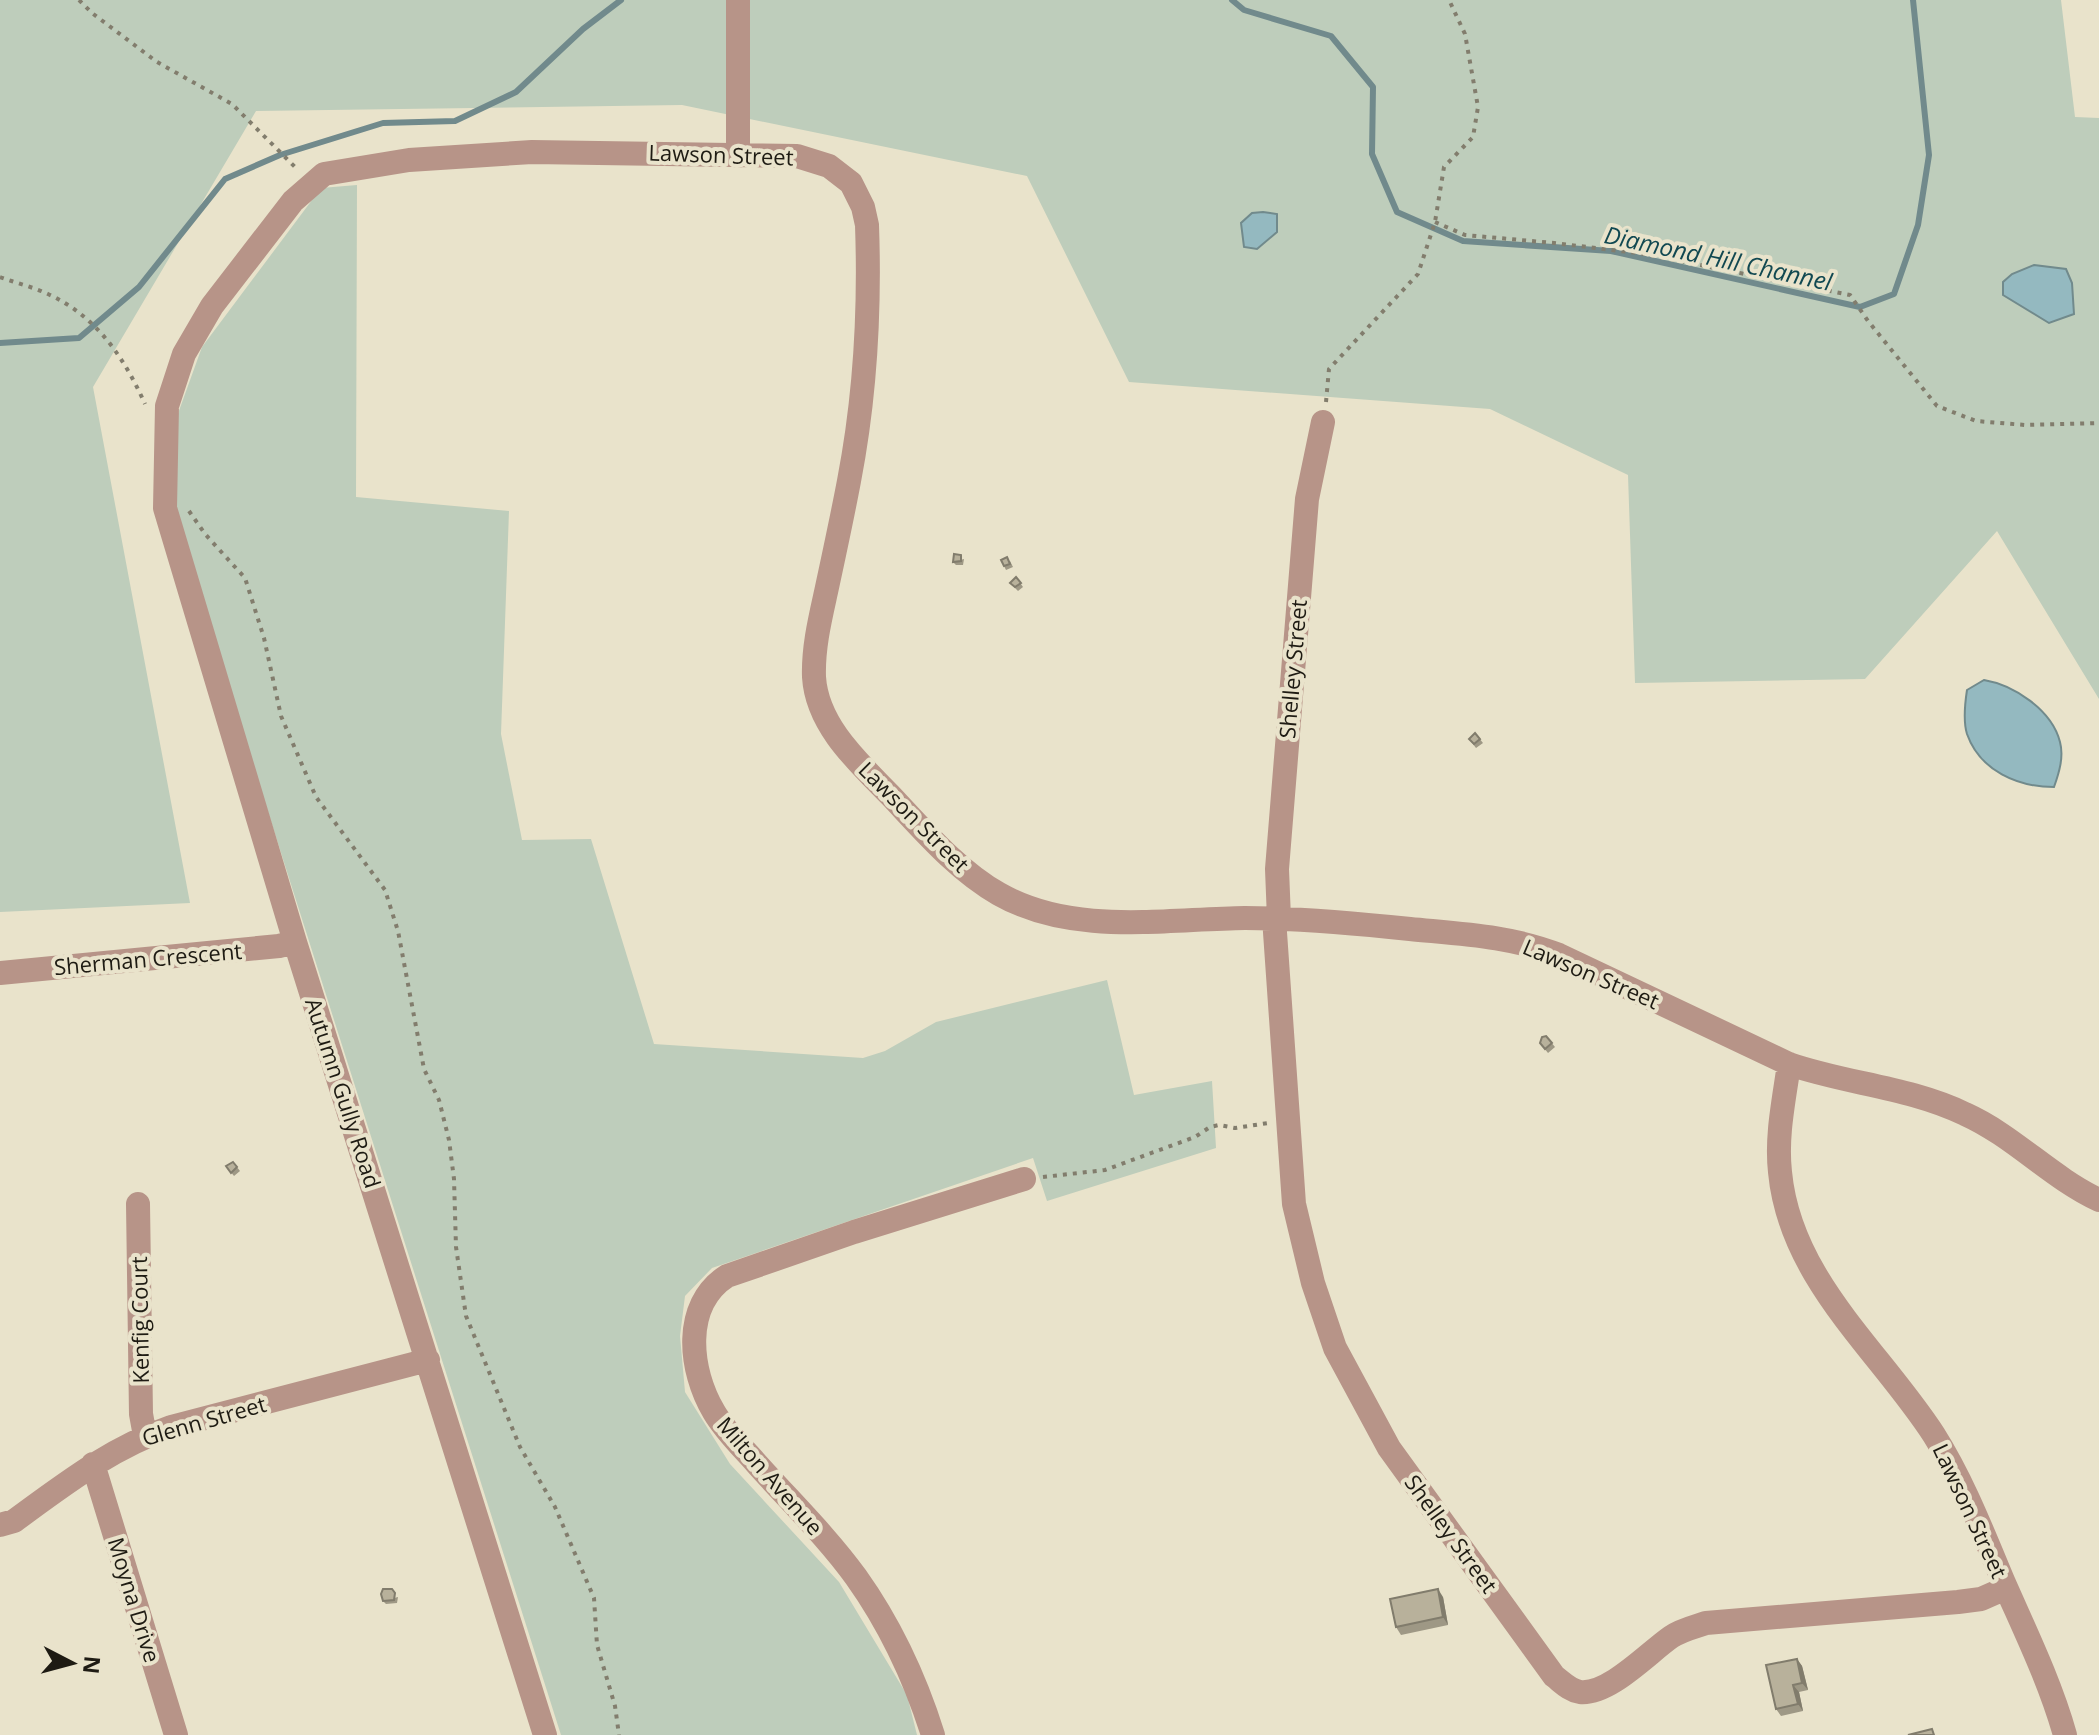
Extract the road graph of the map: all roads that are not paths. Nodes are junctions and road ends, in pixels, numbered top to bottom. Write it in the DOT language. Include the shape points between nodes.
graph roads {
  1 [pos="738,0"];
  2 [pos="738,156"];
  3 [pos="1323,422"];
  4 [pos="164,447"];
  5 [pos="1276,918"];
  6 [pos="295,942"];
  7 [pos="0,973"];
  8 [pos="1789,1064"];
  9 [pos="1024,1179"];
  10 [pos="2099,1200"];
  11 [pos="138,1204"];
  12 [pos="428,1360"];
  13 [pos="145,1436"];
  14 [pos="93,1464"];
  15 [pos="0,1525"];
  16 [pos="2006,1588"];
  17 [pos="176,1735"];
  18 [pos="545,1735"];
  19 [pos="933,1735"];
  20 [pos="2065,1735"];
  1 -- 2 [label="street"];
  2 -- 4 [label="street, Lawson Street" via="532,152 409,160 324,174 273,225 212,306 184,354 167,406"];
  2 -- 5 [label="street, Lawson Street" via="797,156 829,166 851,183 867,225 857,436 814,656 814,680 830,727 860,765 959,865 1024,905 1101,921"];
  3 -- 5 [label="street, Shelley Street" via="1307,499"];
  4 -- 6 [label="street, Autumn Gully Road" via="165,508"];
  5 -- 8 [label="street, Lawson Street" via="1530,944"];
  5 -- 16 [label="street, Shelley Street" via="1290,1176 1299,1234 1335,1348 1389,1448 1554,1676 1581,1692 1610,1684 1674,1634 1706,1623 1958,1602"];
  6 -- 7 [label="street, Sherman Crescent"];
  6 -- 12 [label="street, Autumn Gully Road"];
  8 -- 10 [label="street" via="1945,1105 1992,1127"];
  8 -- 16 [label="street, Lawson Street" via="1779,1172 1793,1232 1825,1290 1934,1435"];
  9 -- 19 [label="street, Milton Avenue" via="727,1276 702,1298 696,1317 700,1381 715,1414 871,1598 916,1684"];
  11 -- 13 [label="street, Kenfig Court"];
  12 -- 13 [label="street, Glenn Street"];
  12 -- 18 [label="street, Autumn Gully Road"];
  13 -- 14 [label="street, Glenn Street"];
  14 -- 15 [label="street, Glenn Street" via="14,1521"];
  14 -- 17 [label="street, Moyna Drive"];
  16 -- 20 [label="street, Lawson Street"];
}
